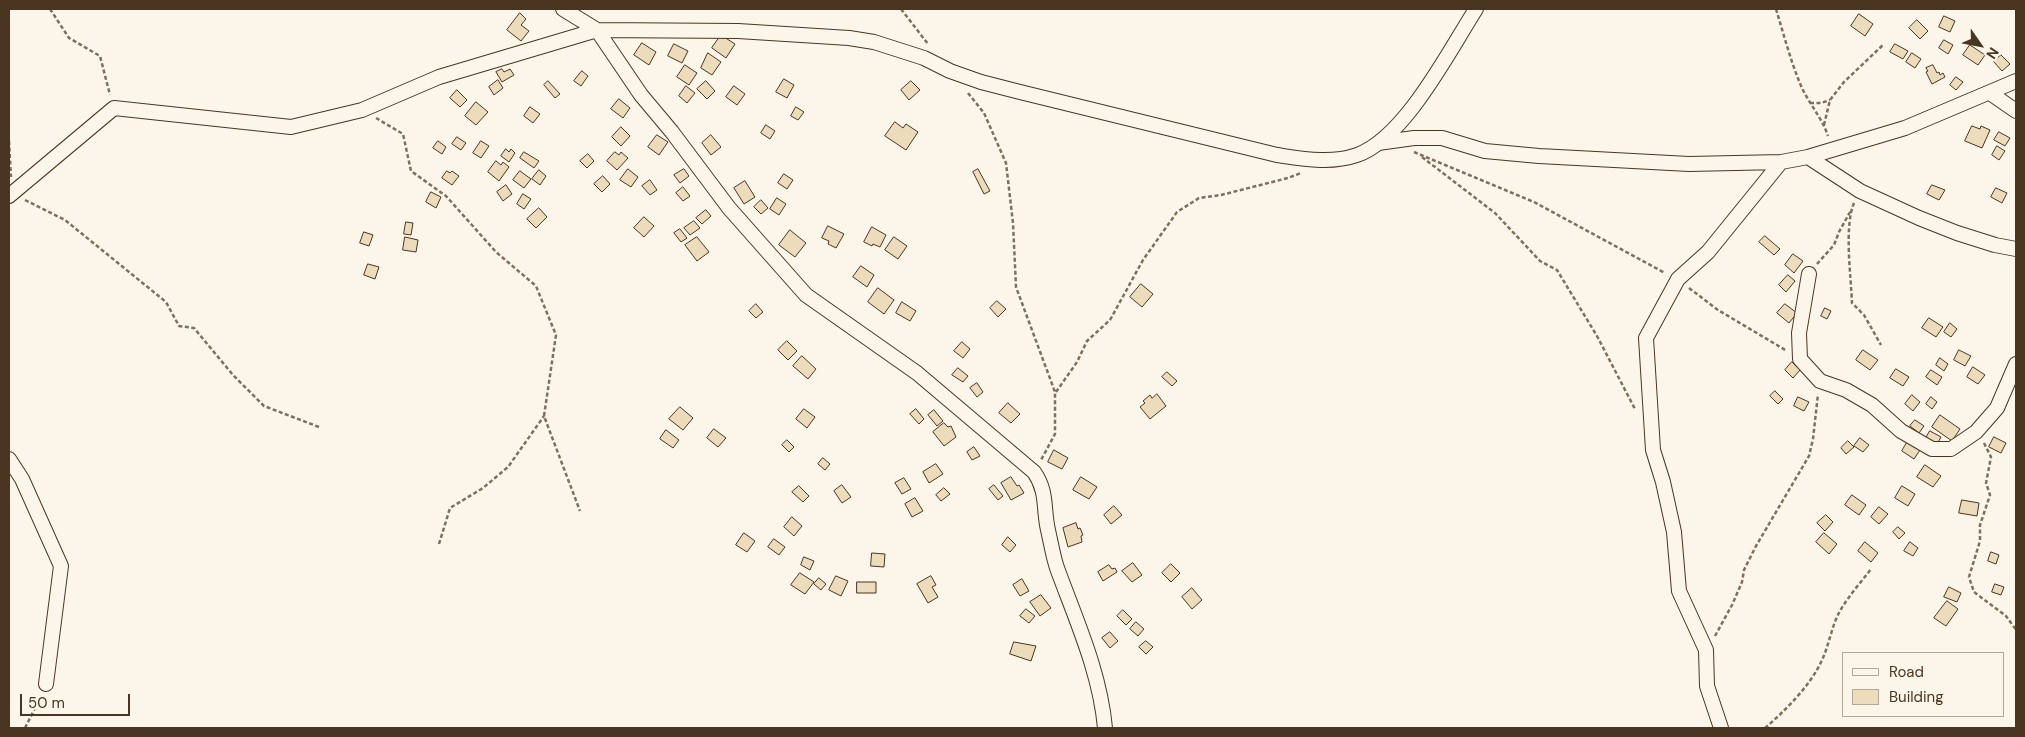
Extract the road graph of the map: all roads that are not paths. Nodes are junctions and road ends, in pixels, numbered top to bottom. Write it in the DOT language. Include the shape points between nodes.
graph roads {
  1 [pos="563,9"];
  2 [pos="1476,9"];
  3 [pos="597,30"];
  4 [pos="2016,81"];
  5 [pos="1990,93"];
  6 [pos="2016,111"];
  7 [pos="1378,144"];
  8 [pos="1808,157"];
  9 [pos="1782,162"];
  10 [pos="10,195"];
  11 [pos="2016,249"];
  12 [pos="1809,274"];
  13 [pos="2016,364"];
  14 [pos="9,459"];
  15 [pos="46,684"];
  16 [pos="1105,728"];
  17 [pos="1722,728"];
  1 -- 3 [label="street"];
  2 -- 7 [label="street" via="1407,114"];
  3 -- 7 [label="street" via="738,31 849,38 874,42 924,58 981,82 1246,149 1318,161 1358,155"];
  3 -- 10 [label="street" via="439,77 362,110 291,126 114,108"];
  3 -- 16 [label="street" via="641,95 729,208 806,295 917,373 1034,472 1041,482 1046,501 1047,526 1056,566 1100,690"];
  4 -- 5 [label="street"];
  5 -- 6 [label="street"];
  5 -- 8 [label="street" via="1905,128"];
  7 -- 9 [label="street" via="1414,138 1442,138 1485,151 1604,160 1689,164"];
  8 -- 9 [label="street"];
  8 -- 11 [label="street" via="1860,191 1919,218 1957,233"];
  9 -- 17 [label="street" via="1708,252 1678,280 1646,338 1651,435 1674,532 1679,591 1706,650 1708,686"];
  12 -- 13 [label="street" via="1799,333 1800,359 1820,381 1846,390 1872,405 1901,431 1932,449 1951,449 1976,432 1997,408"];
  14 -- 15 [label="street" via="22,479 61,566"];
}
